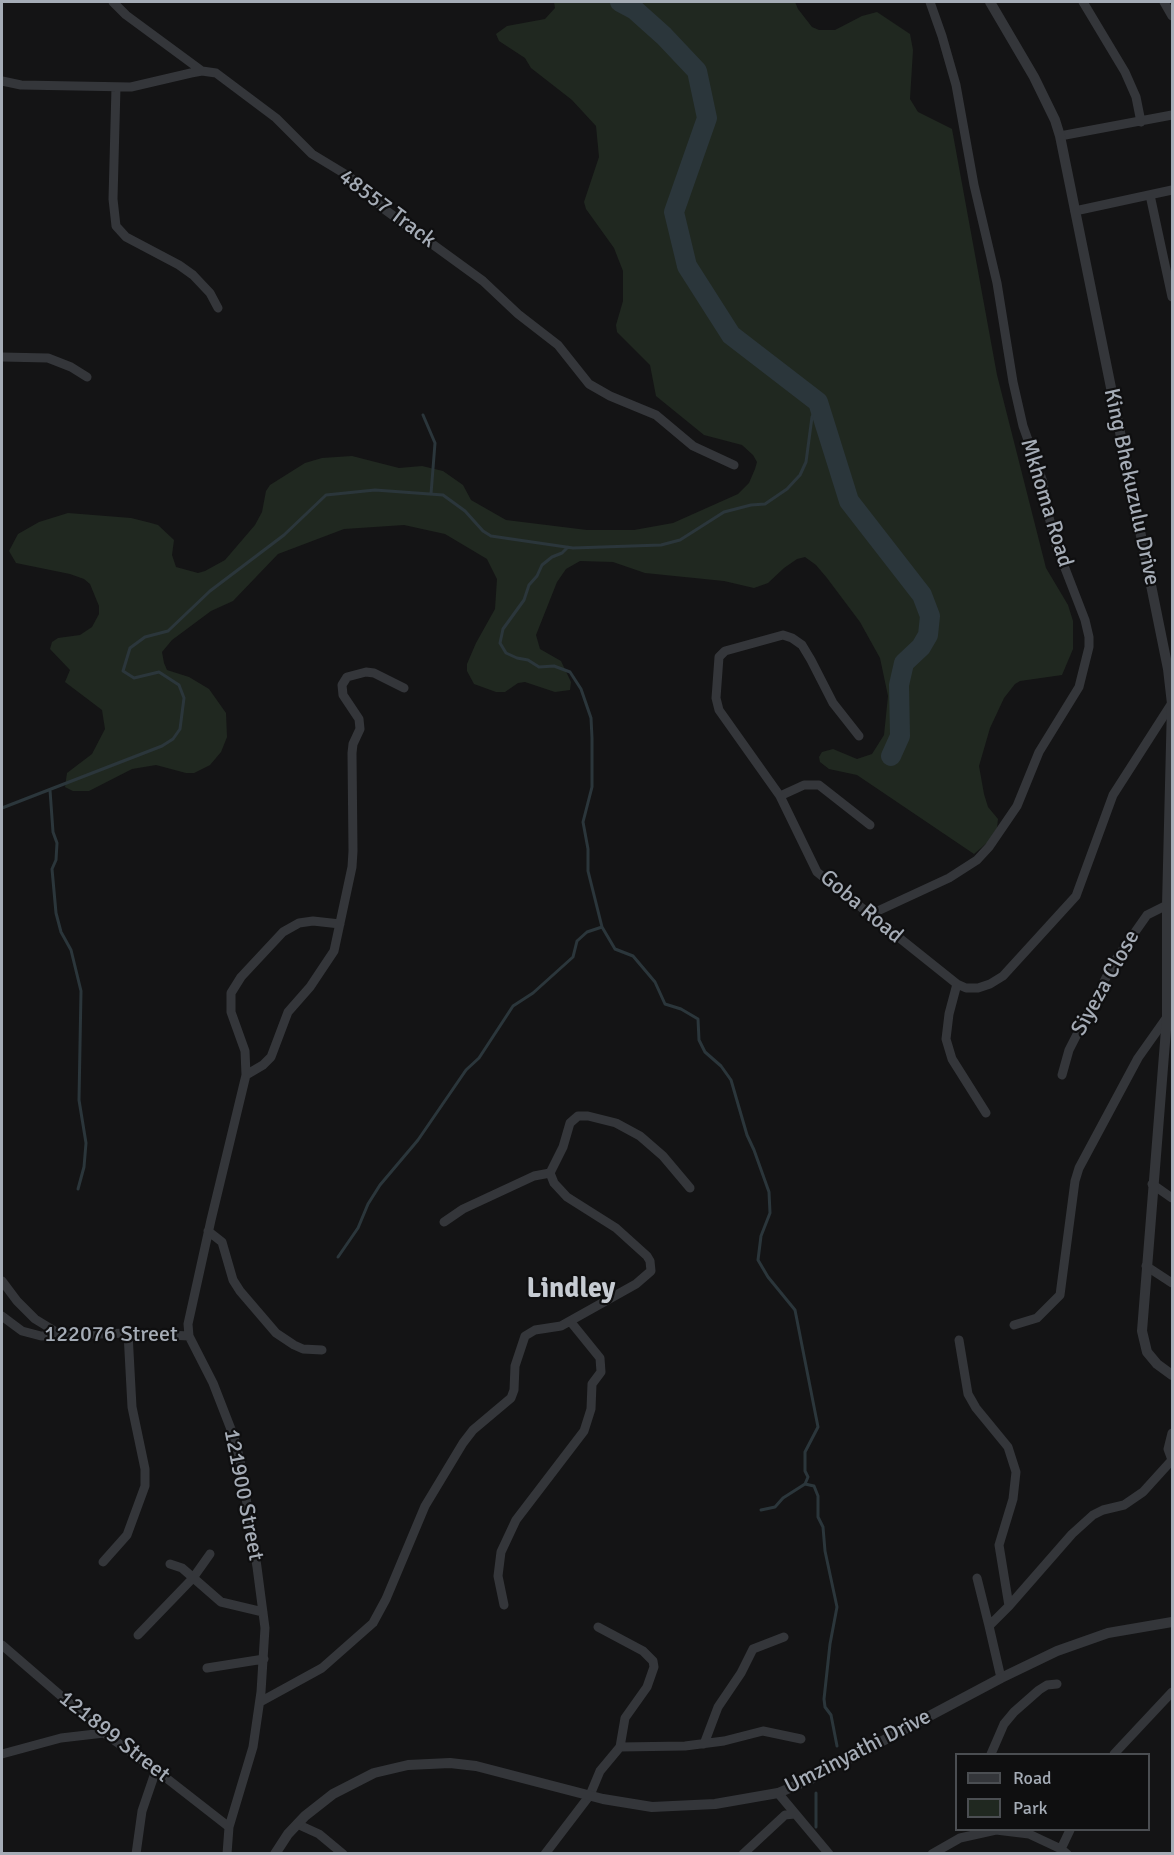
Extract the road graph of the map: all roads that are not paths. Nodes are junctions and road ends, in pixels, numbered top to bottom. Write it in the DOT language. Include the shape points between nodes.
graph roads {
  1 [pos="113,2"];
  2 [pos="930,2"];
  3 [pos="990,2"];
  4 [pos="1083,2"];
  5 [pos="1164,2"];
  6 [pos="1173,16"];
  7 [pos="202,71"];
  8 [pos="2,81"];
  9 [pos="116,87"];
  10 [pos="1173,115"];
  11 [pos="1141,122"];
  12 [pos="1059,136"];
  13 [pos="1173,190"];
  14 [pos="1150,195"];
  15 [pos="1075,211"];
  16 [pos="1173,297"];
  17 [pos="218,308"];
  18 [pos="2,357"];
  19 [pos="87,377"];
  20 [pos="734,465"];
  21 [pos="404,688"];
  22 [pos="1172,704"];
  23 [pos="859,736"];
  24 [pos="1171,785"];
  25 [pos="780,796"];
  26 [pos="870,825"];
  27 [pos="1167,905"];
  28 [pos="869,915"];
  29 [pos="340,924"];
  30 [pos="957,984"];
  31 [pos="1167,1017"];
  32 [pos="246,1075"];
  33 [pos="1062,1075"];
  34 [pos="986,1113"];
  35 [pos="550,1173"];
  36 [pos="1152,1184"];
  37 [pos="690,1188"];
  38 [pos="1173,1198"];
  39 [pos="444,1222"];
  40 [pos="208,1232"];
  41 [pos="1146,1266"];
  42 [pos="2,1281"];
  43 [pos="1173,1283"];
  44 [pos="2,1316"];
  45 [pos="570,1321"];
  46 [pos="1014,1325"];
  47 [pos="128,1333"];
  48 [pos="57,1336"];
  49 [pos="189,1336"];
  50 [pos="959,1340"];
  51 [pos="322,1350"];
  52 [pos="1173,1376"];
  53 [pos="1173,1433"];
  54 [pos="210,1554"];
  55 [pos="103,1562"];
  56 [pos="170,1564"];
  57 [pos="193,1578"];
  58 [pos="977,1578"];
  59 [pos="504,1605"];
  60 [pos="1009,1606"];
  61 [pos="263,1612"];
  62 [pos="1173,1622"];
  63 [pos="989,1626"];
  64 [pos="598,1627"];
  65 [pos="138,1635"];
  66 [pos="784,1637"];
  67 [pos="2,1645"];
  68 [pos="264,1659"];
  69 [pos="207,1668"];
  70 [pos="1001,1678"];
  71 [pos="1057,1684"];
  72 [pos="1173,1692"];
  73 [pos="260,1702"];
  74 [pos="104,1733"];
  75 [pos="801,1739"];
  76 [pos="704,1744"];
  77 [pos="620,1747"];
  78 [pos="992,1753"];
  79 [pos="1116,1753"];
  80 [pos="2,1754"];
  81 [pos="156,1770"];
  82 [pos="778,1793"];
  83 [pos="590,1795"];
  84 [pos="794,1814"];
  85 [pos="297,1824"];
  86 [pos="229,1827"];
  87 [pos="1070,1831"];
  88 [pos="961,1834"];
  89 [pos="1064,1851"];
  90 [pos="746,1852"];
  91 [pos="136,1854"];
  92 [pos="227,1854"];
  93 [pos="275,1854"];
  94 [pos="343,1854"];
  95 [pos="545,1854"];
  96 [pos="829,1854"];
  97 [pos="932,1854"];
  1 -- 7 [label="street, 48557 Track"];
  2 -- 28 [label="street, Mkhoma Road" via="956,85 1023,426 1043,482 1056,545 1085,620 1089,647 1079,687 1039,752 1017,806 989,847 949,879"];
  3 -- 12 [label="street, King Bhekuzulu Drive" via="1034,77"];
  4 -- 11 [label="street" via="1125,72"];
  5 -- 6 [label="street"];
  7 -- 9 [label="street"];
  7 -- 20 [label="street, 48557 Track" via="221,76 276,118 312,154 350,177 384,209 483,281 558,345 589,384 656,415 693,447"];
  8 -- 9 [label="street"];
  9 -- 17 [label="street" via="116,226 126,237 189,271"];
  10 -- 11 [label="street"];
  11 -- 12 [label="street"];
  12 -- 15 [label="street, King Bhekuzulu Drive"];
  13 -- 14 [label="street"];
  14 -- 15 [label="street"];
  14 -- 16 [label="street"];
  15 -- 22 [label="street, King Bhekuzulu Drive" via="1162,634"];
  18 -- 19 [label="street" via="48,358"];
  21 -- 29 [label="street" via="366,672 347,677 342,686 360,724 352,753 353,851"];
  22 -- 24 [label="street, King Bhekuzulu Drive"];
  22 -- 30 [label="street" via="1113,795 1080,890 1068,908 995,982 978,988"];
  23 -- 25 [label="street, Goba Road" via="833,703 802,645 795,640 783,635 725,651 718,660 718,706"];
  24 -- 27 [label="street, King Bhekuzulu Drive"];
  25 -- 26 [label="street" via="804,785 821,785"];
  25 -- 28 [label="street, Goba Road" via="814,868"];
  27 -- 31 [label="street, King Bhekuzulu Drive"];
  27 -- 33 [label="street, Siyeza Close" via="1147,915 1114,962 1069,1050"];
  28 -- 30 [label="street, Goba Road"];
  29 -- 32 [label="street" via="333,955 288,1012 271,1057"];
  29 -- 32 [label="street" via="299,923 283,932 241,976 230,1002 246,1051"];
  30 -- 34 [label="street" via="946,1039 952,1059"];
  31 -- 36 [label="street, King Bhekuzulu Drive"];
  31 -- 46 [label="street" via="1138,1058 1079,1168 1060,1295 1037,1318"];
  32 -- 40 [label="street"];
  35 -- 37 [label="street" via="570,1123 578,1116 588,1116 616,1123 640,1136"];
  35 -- 39 [label="street" via="534,1176"];
  35 -- 45 [label="street" via="567,1197 621,1232 650,1261 651,1271 636,1284"];
  36 -- 38 [label="street"];
  36 -- 41 [label="street, King Bhekuzulu Drive"];
  40 -- 49 [label="street" via="188,1324"];
  40 -- 51 [label="street" via="222,1242 240,1291 276,1333 303,1349"];
  41 -- 43 [label="street"];
  41 -- 52 [label="street, King Bhekuzulu Drive" via="1144,1346 1157,1364"];
  42 -- 48 [label="street" via="35,1319"];
  44 -- 48 [label="street, 122076 Street" via="26,1333"];
  45 -- 59 [label="street" via="600,1358 601,1372 592,1384 585,1431 516,1520 501,1552 498,1576"];
  45 -- 73 [label="street" via="525,1336 515,1366 511,1398 463,1443 425,1506 372,1623 322,1668"];
  47 -- 48 [label="street, 122076 Street"];
  47 -- 49 [label="street, 122076 Street"];
  47 -- 55 [label="street" via="132,1407 145,1486 127,1535"];
  49 -- 61 [label="street, 121900 Street" via="213,1383 237,1448"];
  50 -- 60 [label="street" via="968,1394 1008,1447 1017,1472 999,1545"];
  53 -- 60 [label="street" via="1168,1449 1172,1460 1143,1492 1093,1515"];
  54 -- 57 [label="street"];
  56 -- 57 [label="street"];
  57 -- 61 [label="street" via="221,1602"];
  57 -- 65 [label="street"];
  58 -- 63 [label="street"];
  60 -- 63 [label="street"];
  61 -- 68 [label="street, 121900 Street"];
  62 -- 70 [label="street, Umzinyathi Drive" via="1092,1638"];
  63 -- 70 [label="street"];
  64 -- 77 [label="street" via="643,1651 654,1664 646,1687 625,1718"];
  66 -- 76 [label="street" via="753,1649 718,1707"];
  67 -- 74 [label="street, 121899 Street"];
  68 -- 69 [label="street"];
  68 -- 73 [label="street, 121900 Street"];
  70 -- 82 [label="street, Umzinyathi Drive"];
  71 -- 78 [label="street" via="1039,1690 1014,1712 1004,1724"];
  72 -- 79 [label="street"];
  73 -- 86 [label="street, 121900 Street" via="253,1747"];
  74 -- 80 [label="street" via="61,1738"];
  74 -- 81 [label="street, 121899 Street"];
  75 -- 76 [label="street" via="763,1731"];
  76 -- 77 [label="street"];
  77 -- 83 [label="street" via="600,1771"];
  81 -- 86 [label="street, 121899 Street"];
  81 -- 91 [label="street" via="142,1811"];
  82 -- 83 [label="street, Umzinyathi Drive" via="715,1804 652,1806"];
  82 -- 84 [label="street"];
  83 -- 85 [label="street, Umzinyathi Drive" via="476,1766 419,1764 392,1768 354,1782"];
  83 -- 95 [label="street"];
  84 -- 90 [label="street" via="785,1815"];
  84 -- 96 [label="street"];
  85 -- 93 [label="street, Umzinyathi Drive"];
  85 -- 94 [label="street" via="319,1834"];
  86 -- 92 [label="street, 121900 Street"];
  87 -- 89 [label="street"];
  88 -- 89 [label="street" via="1014,1831"];
  88 -- 97 [label="street"];
}
